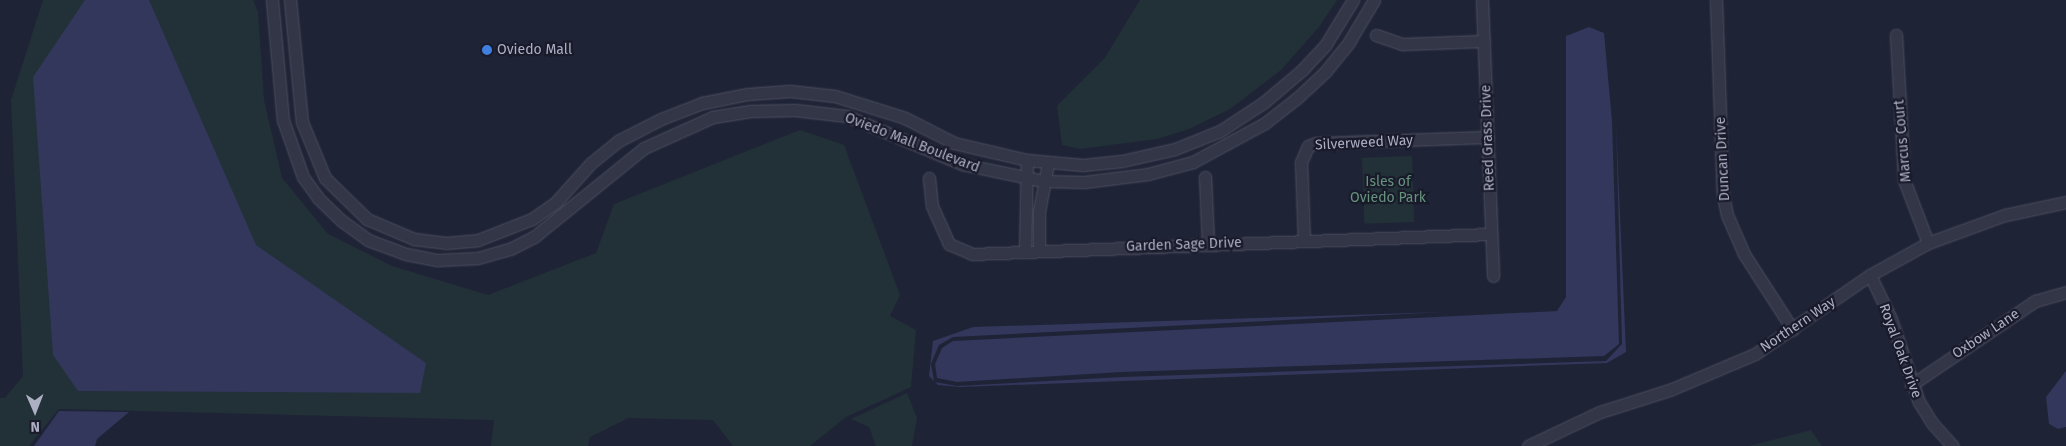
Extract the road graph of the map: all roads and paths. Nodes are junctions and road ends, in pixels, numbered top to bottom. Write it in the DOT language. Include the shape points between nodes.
graph roads {
  1 [pos="272,0"];
  2 [pos="290,0"];
  3 [pos="1353,0"];
  4 [pos="1374,0"];
  5 [pos="1482,0"];
  6 [pos="1716,0"];
  7 [pos="1376,35"];
  8 [pos="1896,35"];
  9 [pos="1484,41"];
  10 [pos="1488,138"];
  11 [pos="1027,160"];
  12 [pos="1048,163"];
  13 [pos="1206,177"];
  14 [pos="929,178"];
  15 [pos="1027,179"];
  16 [pos="1044,181"];
  17 [pos="2066,202"];
  18 [pos="1025,211"];
  19 [pos="1039,212"];
  20 [pos="1491,234"];
  21 [pos="1304,241"];
  22 [pos="1928,243"];
  23 [pos="1208,244"];
  24 [pos="1039,251"];
  25 [pos="1025,252"];
  26 [pos="1870,275"];
  27 [pos="1492,276"];
  28 [pos="2066,292"];
  29 [pos="1794,330"];
  30 [pos="1911,385"];
  31 [pos="1528,446"];
  32 [pos="1954,446"];
  1 -- 15 [label="street, Oviedo Mall Boulevard" via="283,120 303,177 318,198 342,221 368,240 406,254 438,260 478,258 510,249 534,237 644,148 713,117 751,111 795,110 847,116 962,164"];
  2 -- 11 [label="street, Oviedo Mall Boulevard" via="302,122 325,178 367,219 414,239 446,243 478,240 507,231 556,202 592,163 618,141 660,119 702,103 748,94 790,91 835,96 905,118 954,142"];
  3 -- 12 [label="street, Oviedo Mall Boulevard" via="1326,44 1302,70 1263,103 1220,131 1175,149 1122,161 1083,165"];
  4 -- 16 [label="street, Oviedo Mall Boulevard" via="1349,42 1324,72 1265,124 1193,162 1148,174 1084,182"];
  5 -- 9 [label="street, Reed Grass Drive"];
  6 -- 29 [label="street, Duncan Drive" via="1723,196 1727,215 1744,254"];
  7 -- 9 [label="street" via="1402,44"];
  8 -- 22 [label="street, Marcus Court" via="1904,180"];
  9 -- 10 [label="street, Reed Grass Drive"];
  10 -- 20 [label="street, Reed Grass Drive"];
  10 -- 21 [label="street, Silverweed Way" via="1316,143 1308,146 1301,162"];
  11 -- 12 [label="street, Oviedo Mall Boulevard"];
  11 -- 15 [label="street"];
  12 -- 16 [label="street"];
  13 -- 23 [label="street"];
  14 -- 25 [label="street, Garden Sage Drive" via="932,206 949,244 972,254"];
  15 -- 16 [label="street, Oviedo Mall Boulevard"];
  15 -- 18 [label="street"];
  16 -- 19 [label="street"];
  17 -- 22 [label="street, Northern Way" via="2005,215"];
  18 -- 19 [label="street"];
  18 -- 25 [label="street"];
  19 -- 24 [label="street"];
  20 -- 21 [label="street, Garden Sage Drive"];
  20 -- 27 [label="street, Reed Grass Drive"];
  21 -- 23 [label="street, Garden Sage Drive"];
  22 -- 26 [label="street, Northern Way"];
  23 -- 24 [label="street, Garden Sage Drive"];
  24 -- 25 [label="street, Garden Sage Drive"];
  26 -- 29 [label="street, Northern Way"];
  26 -- 30 [label="street, Royal Oak Drive" via="1890,319"];
  28 -- 30 [label="street, Oxbow Lane" via="2021,310"];
  29 -- 31 [label="street, Northern Way" via="1755,354 1710,374 1600,412"];
  30 -- 32 [label="street, Royal Oak Drive" via="1932,423"];
}
